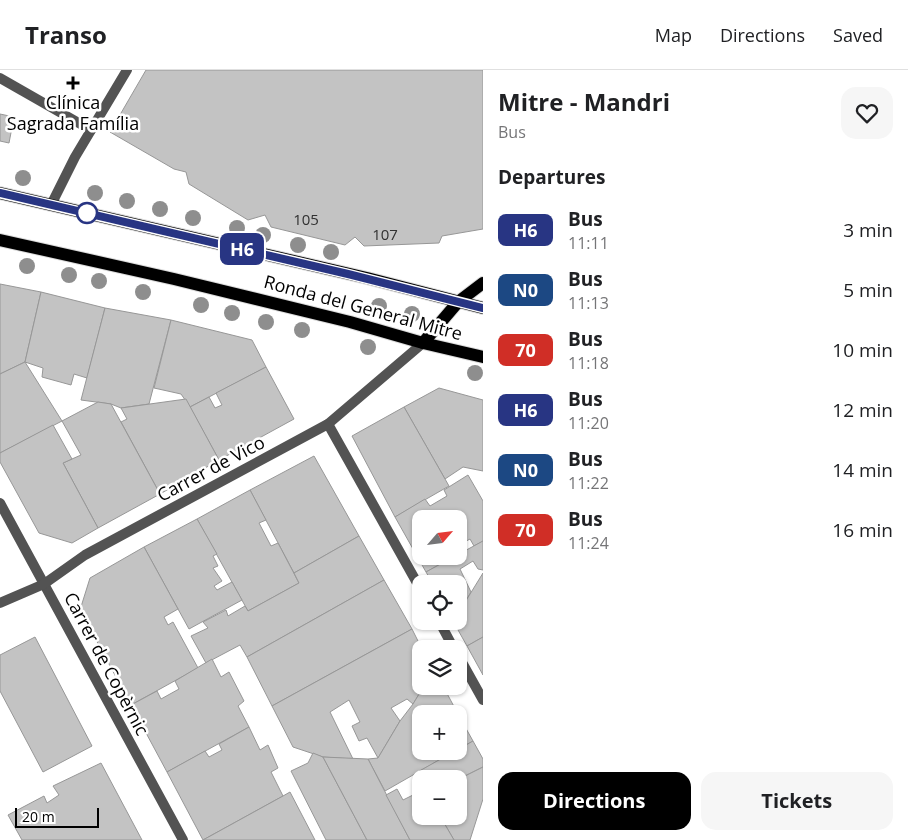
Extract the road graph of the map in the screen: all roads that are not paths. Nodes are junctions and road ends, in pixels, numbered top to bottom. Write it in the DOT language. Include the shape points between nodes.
graph roads {
  1 [pos="127,70"];
  2 [pos="0,78"];
  3 [pos="91,130"];
  4 [pos="0,192"];
  5 [pos="51,205"];
  6 [pos="0,240"];
  7 [pos="483,283"];
  8 [pos="458,302"];
  9 [pos="483,308"];
  10 [pos="423,343"];
  11 [pos="483,357"];
  12 [pos="328,424"];
  13 [pos="0,503"];
  14 [pos="413,575"];
  15 [pos="44,584"];
  16 [pos="0,603"];
  17 [pos="467,671"];
  18 [pos="483,700"];
  19 [pos="183,840"];
  1 -- 3 [label="street"];
  2 -- 3 [label="street"];
  3 -- 5 [label="street"];
  4 -- 5 [label="main road, Ronda del General Mitre"];
  5 -- 8 [label="main road, Ronda del General Mitre"];
  6 -- 10 [label="main road, Ronda del General Mitre" via="174,279"];
  7 -- 8 [label="main road"];
  8 -- 9 [label="main road, Ronda del General Mitre"];
  8 -- 10 [label="main road"];
  10 -- 11 [label="main road, Ronda del General Mitre"];
  10 -- 12 [label="street, Carrer de Vico"];
  12 -- 14 [label="street"];
  12 -- 15 [label="street, Carrer de Vico" via="86,555"];
  13 -- 15 [label="street, Carrer de Copèrnic"];
  15 -- 16 [label="street, Carrer de Vico"];
  15 -- 19 [label="street, Carrer de Copèrnic"];
  17 -- 18 [label="street"];
}
